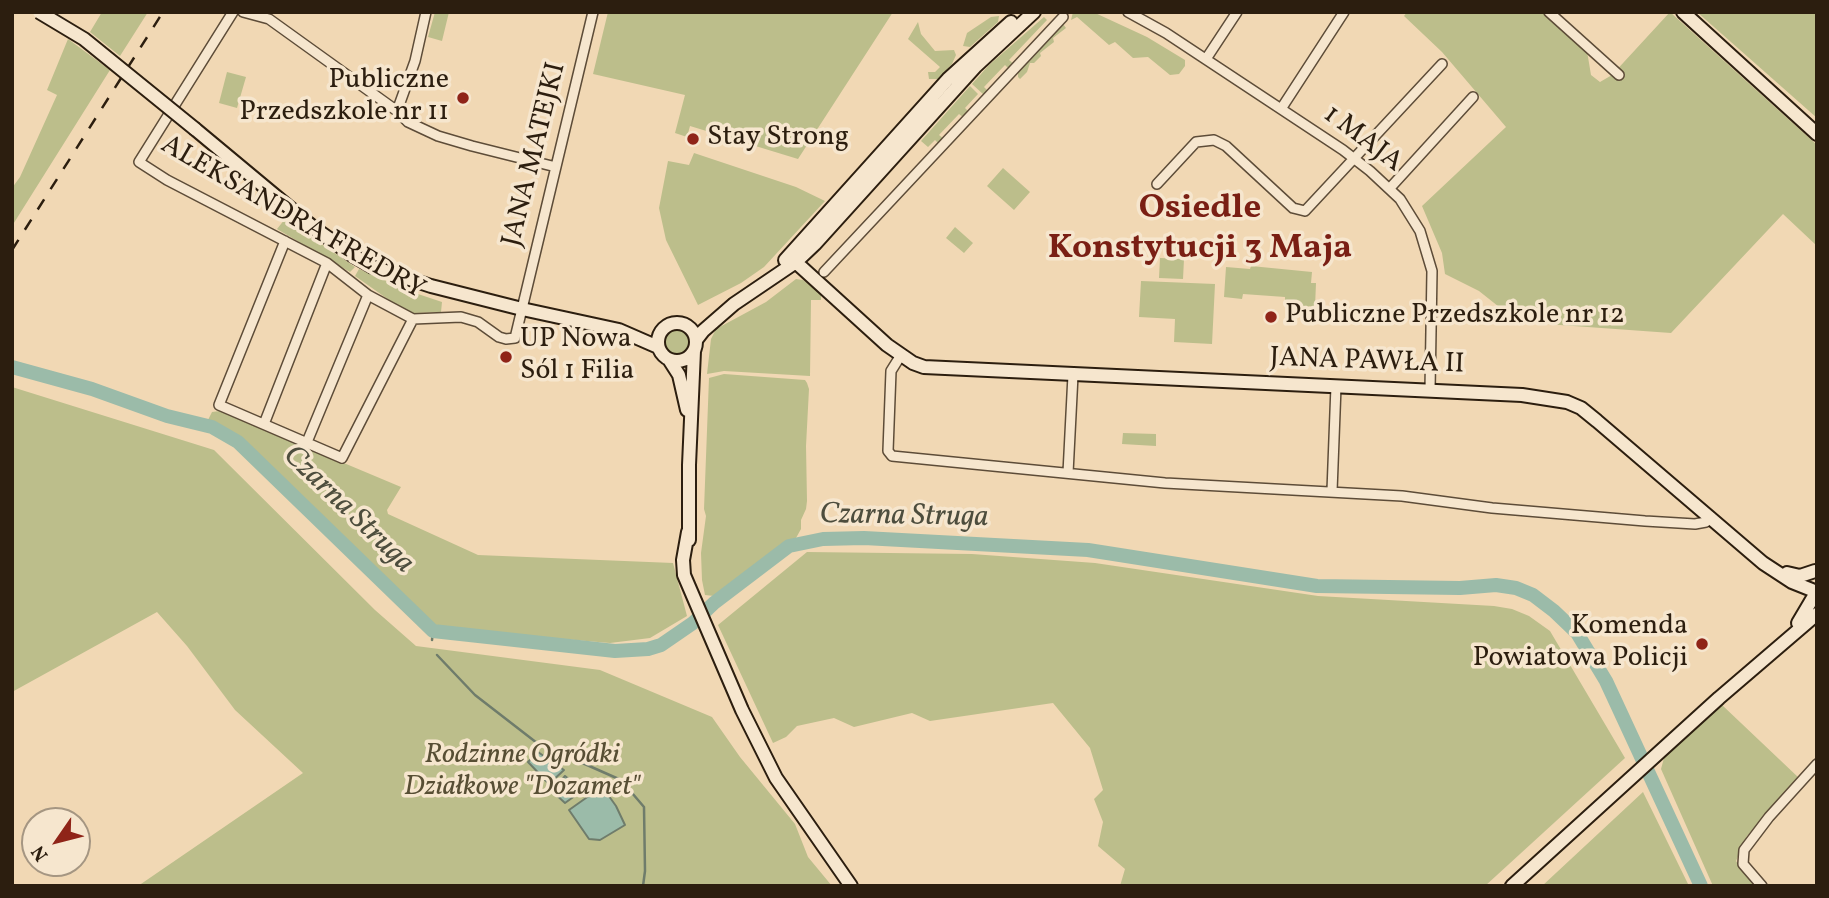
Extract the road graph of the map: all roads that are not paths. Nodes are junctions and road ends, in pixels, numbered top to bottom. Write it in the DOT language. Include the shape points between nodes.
graph roads {
  1 [pos="39,12"];
  2 [pos="233,12"];
  3 [pos="243,12"];
  4 [pos="425,12"];
  5 [pos="593,12"];
  6 [pos="1022,12"];
  7 [pos="1034,12"];
  8 [pos="1129,12"];
  9 [pos="1237,12"];
  10 [pos="1344,12"];
  11 [pos="1549,12"];
  12 [pos="1683,12"];
  13 [pos="1063,17"];
  14 [pos="1206,59"];
  15 [pos="1442,64"];
  16 [pos="1619,75"];
  17 [pos="1473,97"];
  18 [pos="1281,109"];
  19 [pos="397,111"];
  20 [pos="1817,134"];
  21 [pos="1356,158"];
  22 [pos="556,167"];
  23 [pos="1157,184"];
  24 [pos="1390,188"];
  25 [pos="285,241"];
  26 [pos="792,259"];
  27 [pos="327,263"];
  28 [pos="824,272"];
  29 [pos="368,295"];
  30 [pos="734,304"];
  31 [pos="522,309"];
  32 [pos="413,319"];
  33 [pos="686,325"];
  34 [pos="664,328"];
  35 [pos="619,330"];
  36 [pos="695,346"];
  37 [pos="658,347"];
  38 [pos="901,355"];
  39 [pos="670,361"];
  40 [pos="1073,375"];
  41 [pos="1336,386"];
  42 [pos="1430,390"];
  43 [pos="264,424"];
  44 [pos="690,425"];
  45 [pos="307,442"];
  46 [pos="1068,473"];
  47 [pos="1332,491"];
  48 [pos="1711,517"];
  49 [pos="1773,570"];
  50 [pos="1816,570"];
  51 [pos="1814,596"];
  52 [pos="1817,614"];
  53 [pos="1787,637"];
  54 [pos="1817,764"];
  55 [pos="850,886"];
  56 [pos="1512,886"];
  57 [pos="1762,886"];
  1 -- 31 [label="street, bridge" via="84,39 352,256 413,281"];
  2 -- 25 [label="street, ALEKSANDRA FREDRY" via="139,162"];
  3 -- 19 [label="street" via="269,19"];
  4 -- 19 [label="street" via="415,61"];
  5 -- 22 [label="street, JANA MATEJKI"];
  6 -- 26 [label="street" via="948,79"];
  7 -- 26 [label="street" via="976,66 815,244"];
  8 -- 14 [label="street, 1 MAJA"];
  9 -- 14 [label="street"];
  10 -- 18 [label="street"];
  11 -- 16 [label="street"];
  12 -- 20 [label="street"];
  13 -- 28 [label="street"];
  14 -- 18 [label="street, 1 MAJA"];
  15 -- 21 [label="street"];
  17 -- 24 [label="street"];
  18 -- 21 [label="street, 1 MAJA"];
  19 -- 22 [label="street" via="408,122 438,136"];
  21 -- 23 [label="street" via="1300,212 1226,145 1213,140 1196,142"];
  21 -- 24 [label="street, 1 MAJA"];
  22 -- 31 [label="street, JANA MATEJKI"];
  24 -- 42 [label="street, 1 MAJA" via="1416,222 1431,263"];
  25 -- 27 [label="street, ALEKSANDRA FREDRY"];
  25 -- 43 [label="street" via="219,405"];
  26 -- 30 [label="street"];
  26 -- 38 [label="street, JANA PAWŁA II"];
  27 -- 29 [label="street, ALEKSANDRA FREDRY"];
  27 -- 43 [label="street"];
  29 -- 32 [label="street, ALEKSANDRA FREDRY"];
  29 -- 45 [label="street"];
  30 -- 33 [label="street"];
  30 -- 36 [label="street" via="703,331"];
  31 -- 32 [label="street, ALEKSANDRA FREDRY" via="515,338 506,339 461,317"];
  31 -- 35 [label="street"];
  32 -- 45 [label="street" via="342,458"];
  33 -- 34 [label="street"];
  33 -- 36 [label="street" via="695,334"];
  34 -- 35 [label="street"];
  34 -- 37 [label="street"];
  35 -- 37 [label="street"];
  36 -- 39 [label="street" via="685,360"];
  36 -- 44 [label="street"];
  37 -- 39 [label="street"];
  38 -- 40 [label="street, JANA PAWŁA II" via="918,365 940,369"];
  38 -- 46 [label="street" via="891,371 890,456"];
  39 -- 44 [label="street" via="679,375"];
  40 -- 41 [label="street, JANA PAWŁA II"];
  40 -- 46 [label="street"];
  41 -- 42 [label="street, JANA PAWŁA II"];
  41 -- 47 [label="street"];
  42 -- 48 [label="street, JANA PAWŁA II" via="1540,396 1581,408"];
  43 -- 45 [label="street"];
  44 -- 55 [label="street" via="684,575 768,765"];
  46 -- 47 [label="street"];
  47 -- 48 [label="street" via="1645,521 1695,524"];
  48 -- 49 [label="street, JANA PAWŁA II"];
  49 -- 50 [label="street" via="1800,576"];
  49 -- 51 [label="street, JANA PAWŁA II"];
  50 -- 51 [label="street"];
  51 -- 53 [label="street"];
  52 -- 53 [label="street"];
  53 -- 56 [label="street"];
  54 -- 57 [label="street" via="1744,850 1743,864"];
}
